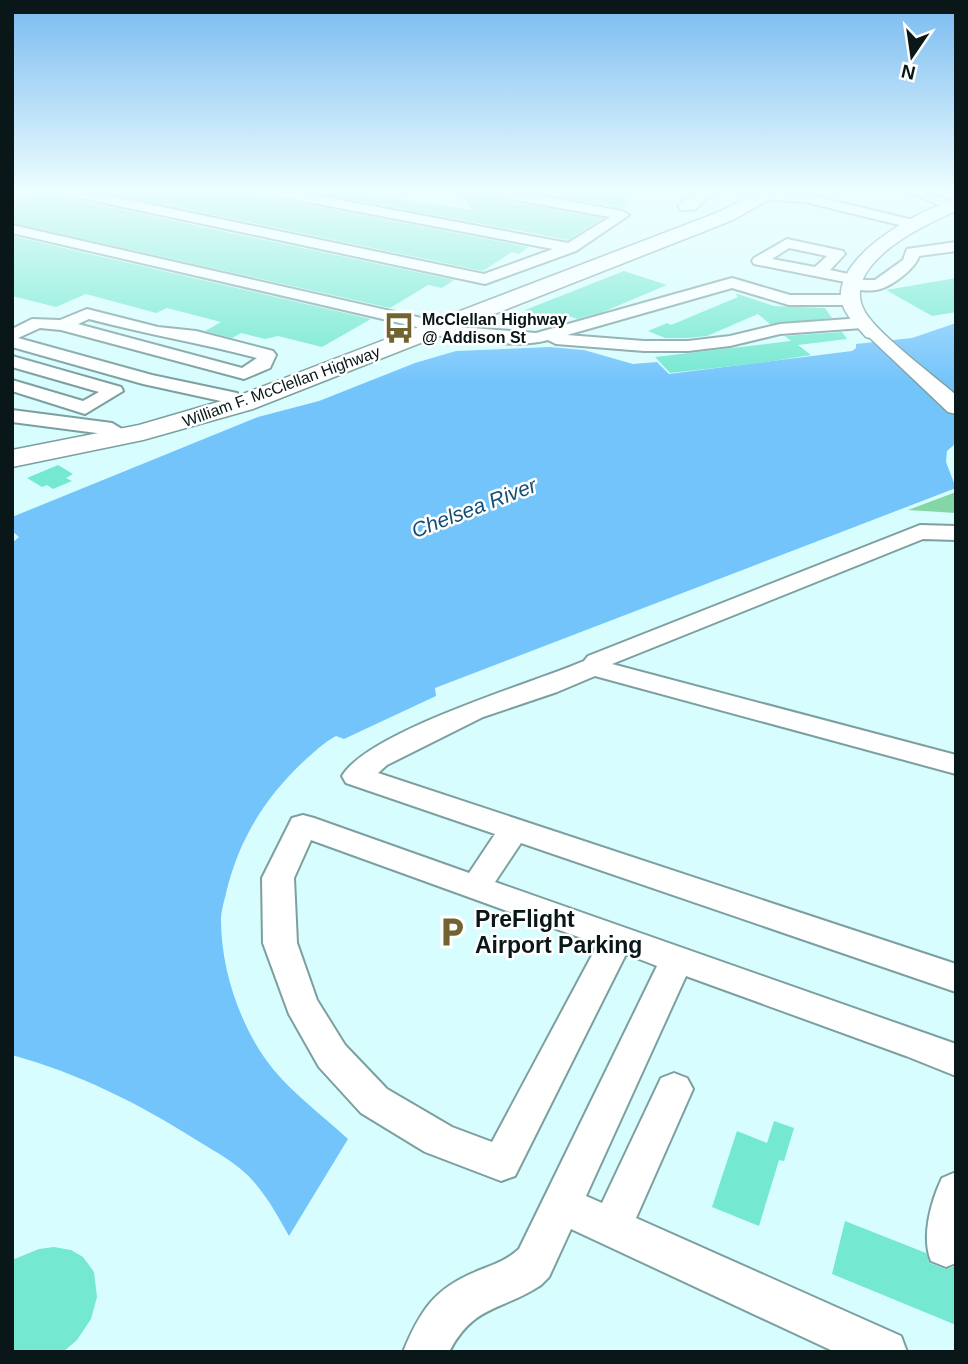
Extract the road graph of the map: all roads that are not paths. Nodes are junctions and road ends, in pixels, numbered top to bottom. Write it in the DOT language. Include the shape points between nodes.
graph roads {
  1 [pos="121,255"];
  2 [pos="367,255"];
  3 [pos="553,255"];
  4 [pos="596,255"];
  5 [pos="623,255"];
  6 [pos="873,255"];
  7 [pos="912,255"];
  8 [pos="819,272"];
  9 [pos="851,288"];
  10 [pos="62,326"];
  11 [pos="430,327"];
  12 [pos="18,331"];
  13 [pos="870,331"];
  14 [pos="537,338"];
  15 [pos="12,361"];
  16 [pos="244,374"];
  17 [pos="12,385"];
  18 [pos="230,397"];
  19 [pos="956,407"];
  20 [pos="12,416"];
  21 [pos="112,429"];
  22 [pos="12,446"];
  23 [pos="12,459"];
  24 [pos="956,533"];
  25 [pos="593,667"];
  26 [pos="956,765"];
  27 [pos="514,829"];
  28 [pos="475,888"];
  29 [pos="617,939"];
  30 [pos="677,960"];
  31 [pos="956,978"];
  32 [pos="956,1061"];
  33 [pos="674,1089"];
  34 [pos="956,1191"];
  35 [pos="562,1205"];
  36 [pos="611,1228"];
  37 [pos="946,1247"];
  38 [pos="425,1352"];
  39 [pos="884,1352"];
  1 -- 11 [label="street"];
  2 -- 3 [label="street" via="485,279"];
  4 -- 11 [label="highway, William F. McClellan Highway"];
  5 -- 11 [label="highway, William F. McClellan Highway"];
  6 -- 9 [label="main road"];
  7 -- 9 [label="lane" via="910,262 878,285"];
  8 -- 9 [label="lane"];
  9 -- 13 [label="main road"];
  9 -- 14 [label="street" via="789,300 732,283"];
  10 -- 12 [label="street" via="38,323"];
  10 -- 16 [label="street"];
  10 -- 16 [label="street" via="87,314 267,355 264,364"];
  11 -- 14 [label="street"];
  11 -- 18 [label="highway, William F. McClellan Highway"];
  11 -- 23 [label="highway, William F. McClellan Highway" via="212,413 106,441"];
  12 -- 16 [label="street" via="179,375 224,379"];
  12 -- 18 [label="street" via="156,382"];
  13 -- 14 [label="street" via="780,328 688,346"];
  13 -- 19 [label="main road"];
  15 -- 17 [label="street" via="114,391 85,408"];
  18 -- 21 [label="highway, William F. McClellan Highway"];
  20 -- 21 [label="street"];
  21 -- 22 [label="highway, William F. McClellan Highway"];
  24 -- 25 [label="street" via="920,532 597,661"];
  25 -- 26 [label="street"];
  25 -- 27 [label="street" via="473,711 377,758 356,776"];
  27 -- 28 [label="street"];
  27 -- 31 [label="street"];
  28 -- 29 [label="street"];
  28 -- 29 [label="lane" via="303,826 278,878 280,943 307,1015 332,1056 374,1101 439,1140 502,1163"];
  29 -- 30 [label="street"];
  30 -- 32 [label="street"];
  30 -- 35 [label="street"];
  33 -- 36 [label="street"];
  34 -- 37 [label="street"];
  35 -- 36 [label="street"];
  35 -- 38 [label="street" via="526,1272 463,1300 439,1325"];
  36 -- 39 [label="street"];
}
